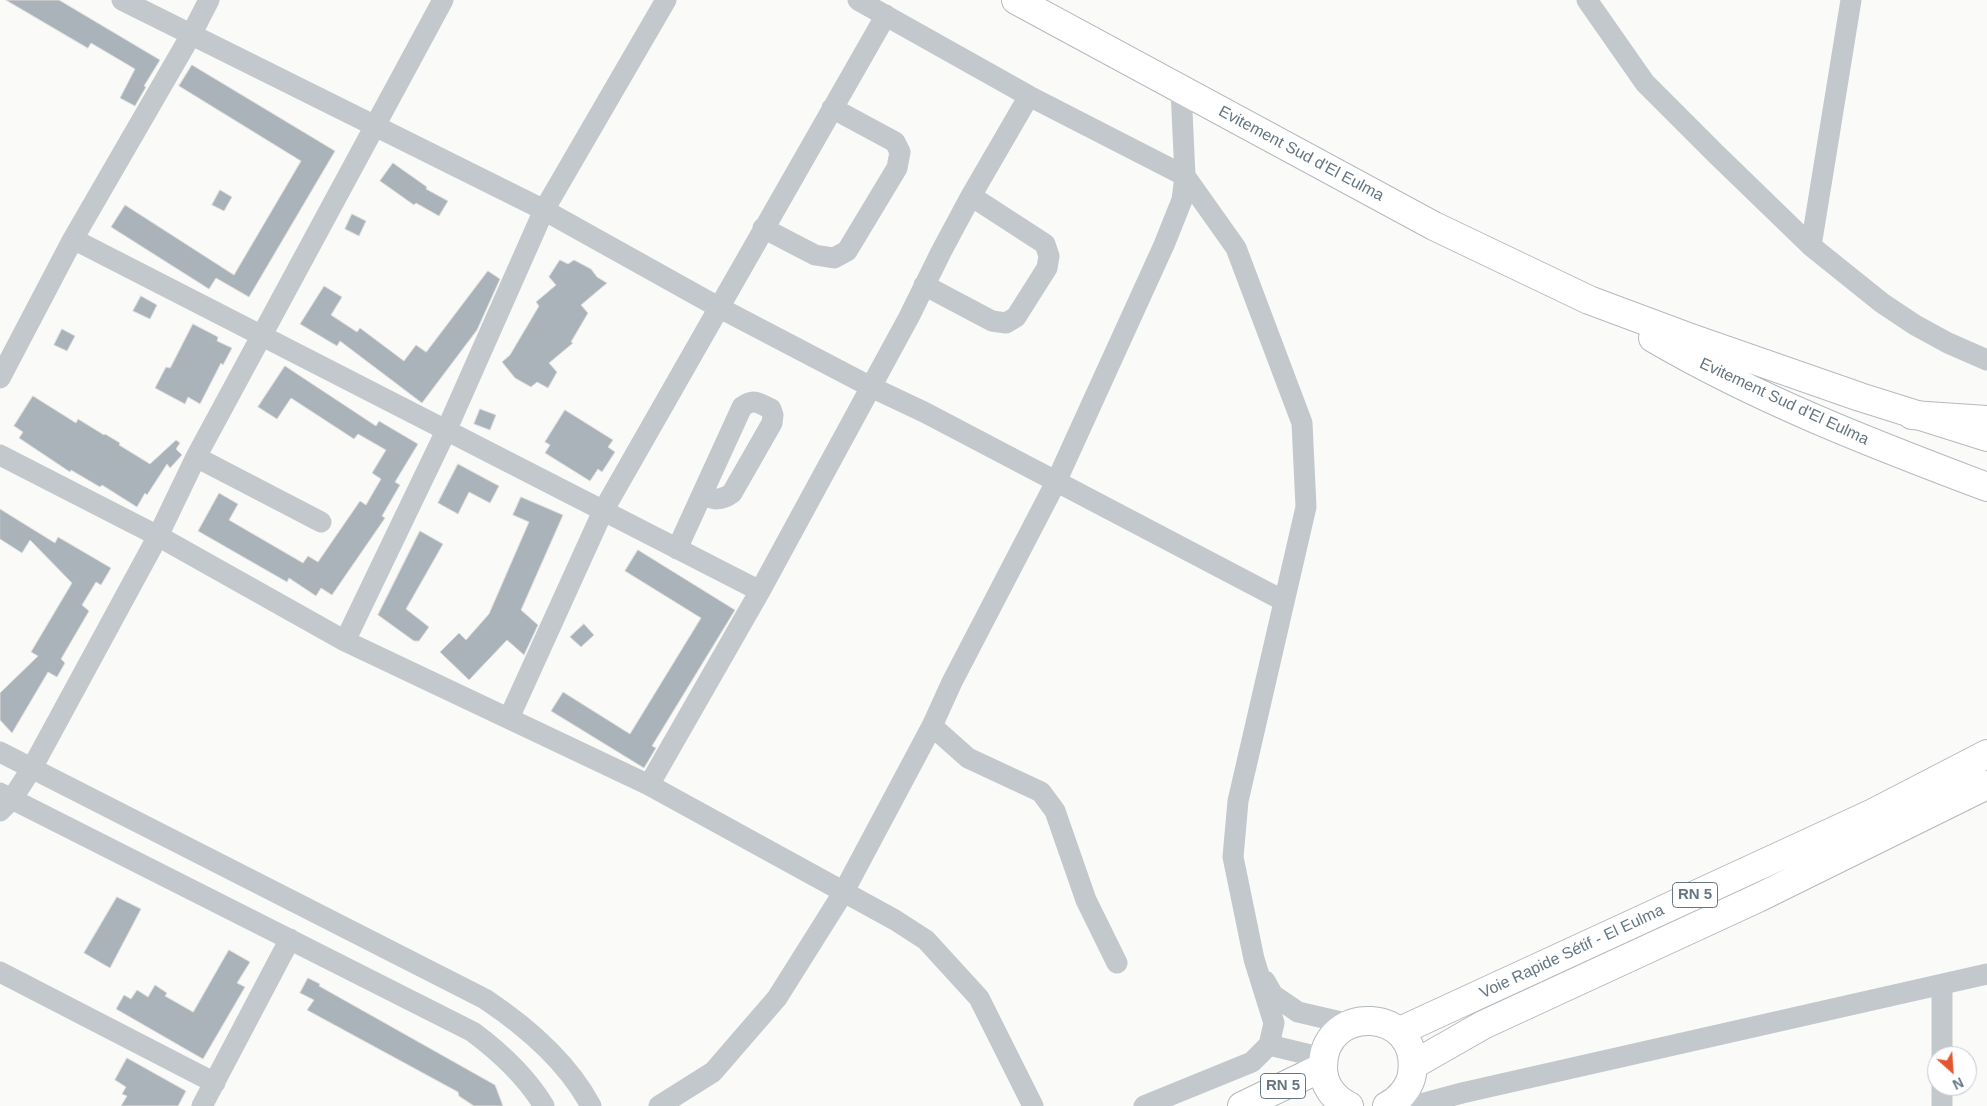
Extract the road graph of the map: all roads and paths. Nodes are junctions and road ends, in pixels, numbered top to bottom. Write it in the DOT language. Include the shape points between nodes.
graph roads {
  1 [pos="122,0"];
  2 [pos="209,0"];
  3 [pos="443,0"];
  4 [pos="666,0"];
  5 [pos="858,0"];
  6 [pos="1016,0"];
  7 [pos="1587,0"];
  8 [pos="1851,0"];
  9 [pos="886,15"];
  10 [pos="192,35"];
  11 [pos="1181,90"];
  12 [pos="1029,96"];
  13 [pos="832,108"];
  14 [pos="374,127"];
  15 [pos="1186,176"];
  16 [pos="970,196"];
  17 [pos="544,210"];
  18 [pos="763,228"];
  19 [pos="73,239"];
  20 [pos="1811,246"];
  21 [pos="924,285"];
  22 [pos="1589,300"];
  23 [pos="718,307"];
  24 [pos="262,336"];
  25 [pos="1987,360"];
  26 [pos="0,378"];
  27 [pos="871,387"];
  28 [pos="1912,414"];
  29 [pos="1987,420"];
  30 [pos="446,432"];
  31 [pos="1987,436"];
  32 [pos="0,454"];
  33 [pos="196,457"];
  34 [pos="1056,482"];
  35 [pos="1987,487"];
  36 [pos="703,495"];
  37 [pos="603,510"];
  38 [pos="321,522"];
  39 [pos="158,536"];
  40 [pos="677,549"];
  41 [pos="760,591"];
  42 [pos="1284,601"];
  43 [pos="345,641"];
  44 [pos="509,718"];
  45 [pos="932,726"];
  46 [pos="0,752"];
  47 [pos="1987,754"];
  48 [pos="32,768"];
  49 [pos="1987,784"];
  50 [pos="649,785"];
  51 [pos="4,801"];
  52 [pos="843,893"];
  53 [pos="290,939"];
  54 [pos="1254,959"];
  55 [pos="1117,963"];
  56 [pos="0,972"];
  57 [pos="1987,974"];
  58 [pos="1942,985"];
  59 [pos="1350,1024"];
  60 [pos="1400,1031"];
  61 [pos="1269,1045"];
  62 [pos="1942,1046"];
  63 [pos="1323,1062"];
  64 [pos="1412,1072"];
  65 [pos="215,1083"];
  66 [pos="1336,1104"];
  67 [pos="202,1106"];
  68 [pos="544,1106"];
  69 [pos="591,1106"];
  70 [pos="659,1106"];
  71 [pos="1034,1106"];
  72 [pos="1144,1106"];
  73 [pos="1242,1106"];
  74 [pos="1387,1106"];
  75 [pos="1408,1106"];
  76 [pos="1414,1106"];
  1 -- 10 [label="street"];
  2 -- 10 [label="street"];
  3 -- 14 [label="street"];
  4 -- 17 [label="street"];
  5 -- 9 [label="street"];
  6 -- 11 [label="main road, Evitement Sud d'El Eulma"];
  7 -- 20 [label="street" via="1646,83"];
  8 -- 20 [label="street"];
  9 -- 12 [label="street"];
  9 -- 13 [label="street"];
  10 -- 14 [label="street"];
  10 -- 19 [label="street"];
  11 -- 15 [label="street"];
  11 -- 22 [label="main road, Evitement Sud d'El Eulma" via="1434,226"];
  12 -- 15 [label="street"];
  12 -- 16 [label="street"];
  13 -- 18 [label="street"];
  13 -- 18 [label="street" via="895,142 900,152 897,168 847,251 834,258 815,255"];
  14 -- 17 [label="street"];
  14 -- 24 [label="street"];
  15 -- 34 [label="street" via="1182,200 1164,245"];
  15 -- 42 [label="street" via="1236,248 1302,423 1306,507"];
  16 -- 21 [label="street"];
  16 -- 21 [label="street" via="1044,244 1049,256 1047,268 1016,317 1006,323 992,321"];
  17 -- 23 [label="street"];
  17 -- 30 [label="street"];
  18 -- 23 [label="street"];
  19 -- 24 [label="street"];
  19 -- 26 [label="street"];
  20 -- 25 [label="street" via="1882,304 1948,343"];
  21 -- 27 [label="street"];
  22 -- 28 [label="main road, Evitement Sud d'El Eulma"];
  22 -- 35 [label="main road, Evitement Sud d'El Eulma" via="1684,356 1784,406"];
  23 -- 27 [label="street"];
  23 -- 37 [label="street"];
  24 -- 30 [label="street"];
  24 -- 33 [label="street"];
  27 -- 34 [label="street"];
  27 -- 41 [label="street"];
  28 -- 29 [label="main road"];
  28 -- 31 [label="main road, Evitement Sud d'El Eulma"];
  30 -- 37 [label="street"];
  30 -- 43 [label="street"];
  32 -- 39 [label="street"];
  33 -- 38 [label="street"];
  33 -- 39 [label="street"];
  34 -- 42 [label="street"];
  34 -- 45 [label="street"];
  36 -- 40 [label="street"];
  37 -- 40 [label="street"];
  37 -- 44 [label="street"];
  39 -- 43 [label="street"];
  39 -- 48 [label="street"];
  40 -- 41 [label="street"];
  41 -- 50 [label="street"];
  42 -- 54 [label="street" via="1238,801 1233,857"];
  43 -- 44 [label="street"];
  44 -- 50 [label="street"];
  45 -- 52 [label="street"];
  45 -- 55 [label="street" via="968,758 1041,792 1055,811 1086,900"];
  46 -- 48 [label="street"];
  47 -- 60 [label="main road, Voie Rapide Sétif - El Eulma / RN 5" via="1873,813"];
  48 -- 51 [label="street"];
  48 -- 69 [label="street" via="485,999 509,1014 551,1052"];
  49 -- 64 [label="main road, Voie Rapide Sétif - El Eulma / RN 5" via="1758,898 1483,1025"];
  50 -- 52 [label="street"];
  51 -- 53 [label="street"];
  52 -- 70 [label="street" via="777,998 712,1072"];
  52 -- 71 [label="street" via="926,940 979,998"];
  53 -- 65 [label="street"];
  53 -- 68 [label="street" via="473,1032 525,1078"];
  54 -- 59 [label="street" via="1273,995 1298,1012"];
  54 -- 61 [label="street" via="1274,1024"];
  56 -- 65 [label="street"];
  57 -- 58 [label="street"];
  58 -- 62 [label="street"];
  58 -- 76 [label="street"];
  59 -- 60 [label="main road" via="1364,1020 1379,1021"];
  59 -- 63 [label="main road, RN 5" via="1337,1032 1328,1044"];
  60 -- 64 [label="main road" via="1411,1050"];
  61 -- 63 [label="street"];
  61 -- 72 [label="street" via="1252,1062"];
  63 -- 66 [label="main road, RN 5" via="1323,1074"];
  63 -- 73 [label="main road, RN 5"];
  64 -- 74 [label="main road, RN 5" via="1403,1094"];
  64 -- 75 [label="street"];
  65 -- 67 [label="street"];
}
